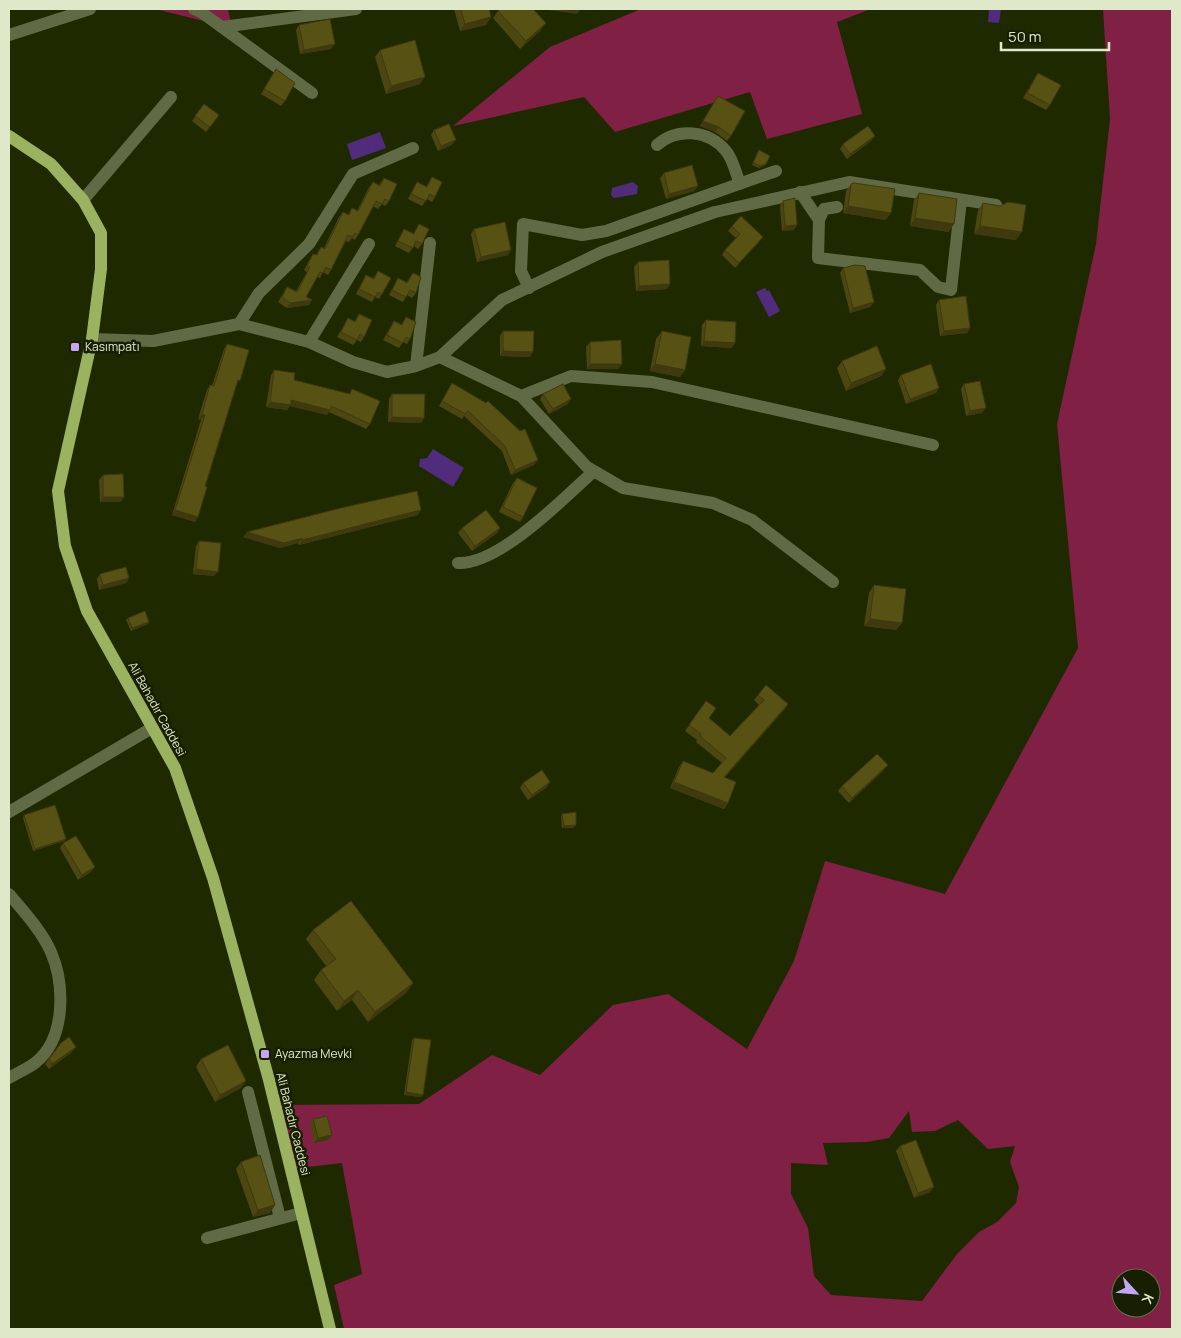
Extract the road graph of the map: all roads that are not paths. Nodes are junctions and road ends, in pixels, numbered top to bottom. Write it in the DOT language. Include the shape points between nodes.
graph roads {
  1 [pos="90,9"];
  2 [pos="194,9"];
  3 [pos="356,9"];
  4 [pos="222,27"];
  5 [pos="9,34"];
  6 [pos="312,93"];
  7 [pos="171,97"];
  8 [pos="9,136"];
  9 [pos="657,144"];
  10 [pos="413,148"];
  11 [pos="776,171"];
  12 [pos="740,184"];
  13 [pos="800,192"];
  14 [pos="83,200"];
  15 [pos="961,200"];
  16 [pos="996,205"];
  17 [pos="837,207"];
  18 [pos="819,220"];
  19 [pos="430,243"];
  20 [pos="369,244"];
  21 [pos="529,288"];
  22 [pos="239,324"];
  23 [pos="92,339"];
  24 [pos="309,342"];
  25 [pos="440,357"];
  26 [pos="416,366"];
  27 [pos="521,396"];
  28 [pos="933,444"];
  29 [pos="594,471"];
  30 [pos="458,563"];
  31 [pos="833,582"];
  32 [pos="152,728"];
  33 [pos="9,812"];
  34 [pos="9,894"];
  35 [pos="9,1078"];
  36 [pos="248,1092"];
  37 [pos="301,1213"];
  38 [pos="280,1218"];
  39 [pos="207,1238"];
  40 [pos="330,1329"];
  1 -- 5 [label="street"];
  2 -- 4 [label="street"];
  3 -- 4 [label="street"];
  4 -- 6 [label="street"];
  7 -- 14 [label="street"];
  8 -- 14 [label="main road, Ali Bahadır Caddesi" via="51,164"];
  9 -- 12 [label="street" via="667,135 680,133 697,134 716,142 727,152"];
  10 -- 22 [label="street" via="353,174 309,244 259,293"];
  11 -- 12 [label="street"];
  12 -- 21 [label="street" via="606,231 582,235 523,224 521,272"];
  13 -- 15 [label="street" via="849,182"];
  13 -- 18 [label="street"];
  13 -- 21 [label="street" via="715,212 602,252"];
  14 -- 23 [label="main road, Ali Bahadır Caddesi" via="102,233"];
  15 -- 16 [label="street"];
  15 -- 18 [label="street" via="951,290 938,287 920,270 818,258"];
  17 -- 18 [label="street" via="824,209"];
  19 -- 26 [label="street"];
  20 -- 24 [label="street"];
  21 -- 25 [label="street" via="502,300"];
  22 -- 23 [label="street" via="152,341"];
  22 -- 24 [label="street"];
  23 -- 32 [label="main road, Ali Bahadır Caddesi" via="58,491 65,546 86,611"];
  24 -- 26 [label="street" via="353,362 387,372"];
  25 -- 26 [label="street"];
  25 -- 27 [label="street"];
  27 -- 28 [label="street" via="571,376 652,382"];
  27 -- 29 [label="street"];
  29 -- 30 [label="street" via="532,527 472,563"];
  29 -- 31 [label="street" via="623,488 712,503 752,520"];
  32 -- 33 [label="street"];
  32 -- 37 [label="main road, Ali Bahadır Caddesi" via="175,768 213,878 269,1080"];
  34 -- 35 [label="street" via="38,928 52,954 60,993 58,1028 51,1044 36,1062"];
  36 -- 38 [label="street"];
  37 -- 38 [label="street"];
  37 -- 40 [label="main road, Ali Bahadır Caddesi"];
  38 -- 39 [label="street"];
}
